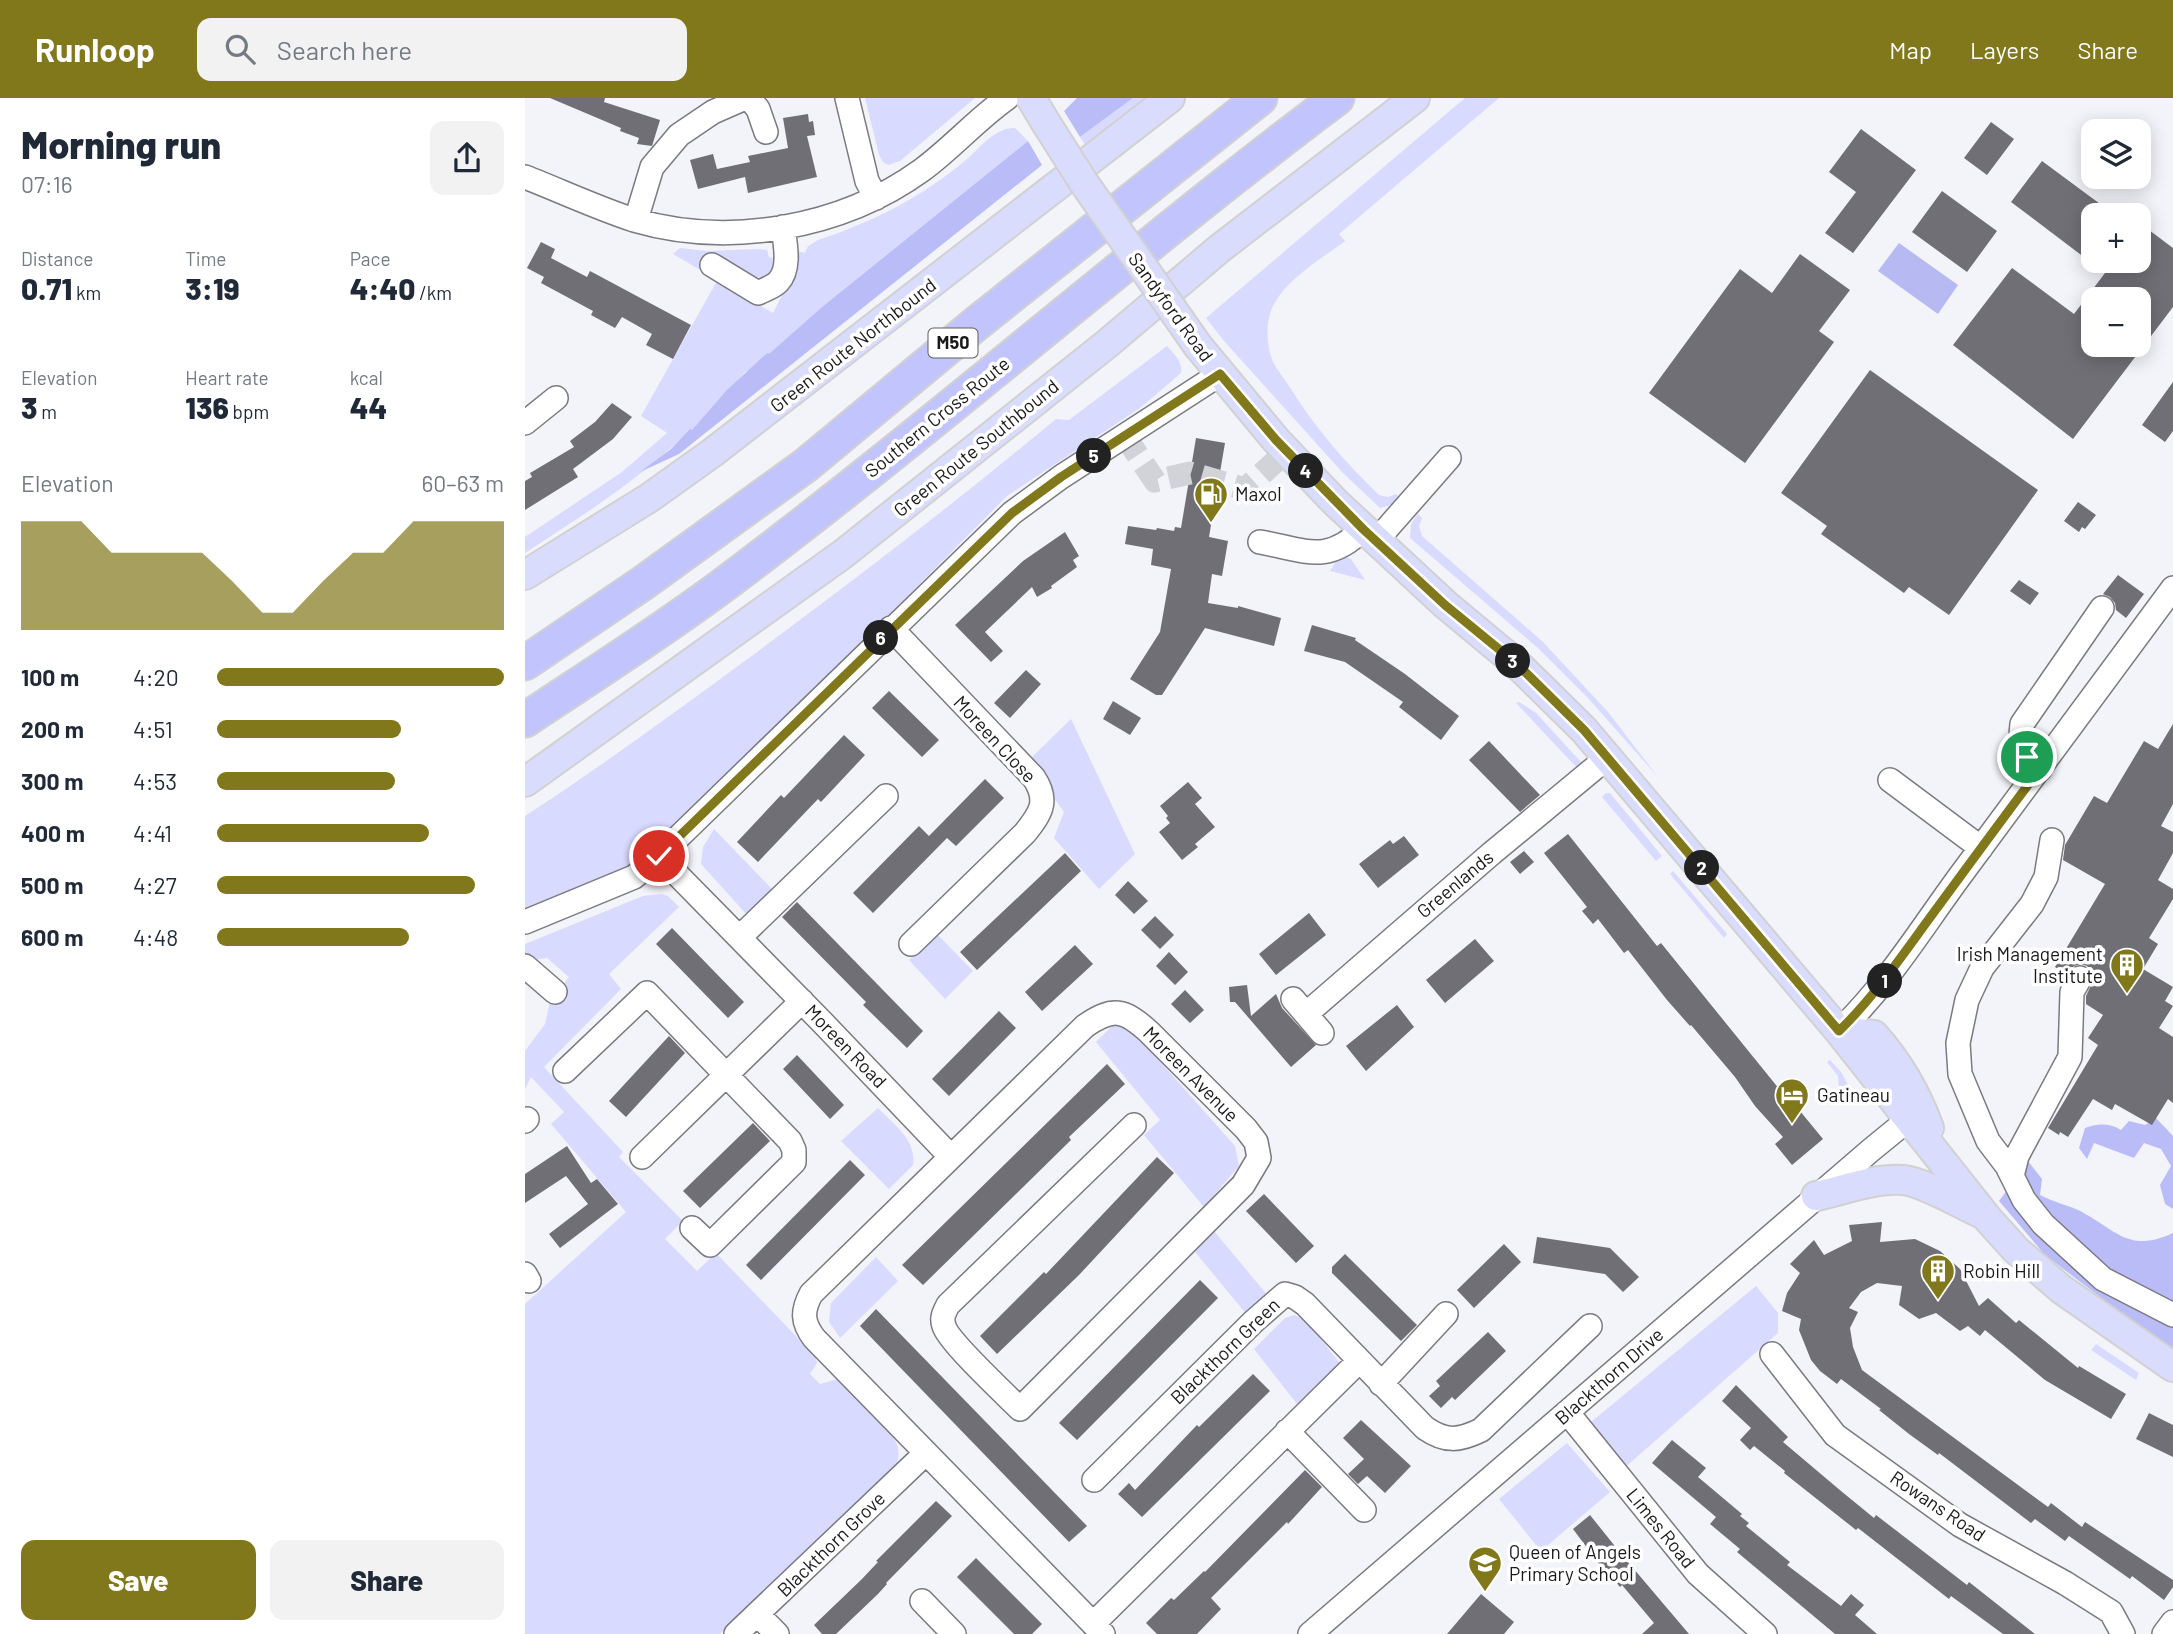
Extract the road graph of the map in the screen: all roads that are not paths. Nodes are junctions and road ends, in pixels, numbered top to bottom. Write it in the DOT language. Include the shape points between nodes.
graph roads {
  1 [pos="747,98"];
  2 [pos="847,98"];
  3 [pos="1007,98"];
  4 [pos="1031,98"];
  5 [pos="1170,98"];
  6 [pos="1260,98"];
  7 [pos="1337,98"];
  8 [pos="1415,98"];
  9 [pos="766,132"];
  10 [pos="525,177"];
  11 [pos="876,198"];
  12 [pos="636,220"];
  13 [pos="783,227"];
  14 [pos="712,265"];
  15 [pos="977,323"];
  16 [pos="1220,374"];
  17 [pos="556,398"];
  18 [pos="525,423"];
  19 [pos="1449,458"];
  20 [pos="1369,535"];
  21 [pos="1260,542"];
  22 [pos="525,575"];
  23 [pos="721,587"];
  24 [pos="2173,587"];
  25 [pos="2102,608"];
  26 [pos="891,628"];
  27 [pos="525,636"];
  28 [pos="525,663"];
  29 [pos="525,720"];
  30 [pos="525,735"];
  31 [pos="1608,757"];
  32 [pos="2040,769"];
  33 [pos="1890,780"];
  34 [pos="525,782"];
  35 [pos="887,796"];
  36 [pos="2052,840"];
  37 [pos="1981,848"];
  38 [pos="659,856"];
  39 [pos="525,922"];
  40 [pos="740,937"];
  41 [pos="911,944"];
  42 [pos="525,966"];
  43 [pos="2080,978"];
  44 [pos="555,992"];
  45 [pos="802,1001"];
  46 [pos="1839,1031"];
  47 [pos="1322,1033"];
  48 [pos="565,1071"];
  49 [pos="726,1075"];
  50 [pos="1909,1119"];
  51 [pos="1134,1125"];
  52 [pos="642,1157"];
  53 [pos="951,1157"];
  54 [pos="1941,1158"];
  55 [pos="2012,1176"];
  56 [pos="1816,1196"];
  57 [pos="1985,1216"];
  58 [pos="692,1228"];
  59 [pos="1446,1314"];
  60 [pos="2173,1315"];
  61 [pos="1590,1326"];
  62 [pos="1772,1354"];
  63 [pos="1359,1361"];
  64 [pos="2173,1367"];
  65 [pos="1381,1384"];
  66 [pos="1567,1412"];
  67 [pos="1287,1431"];
  68 [pos="926,1453"];
  69 [pos="1094,1480"];
  70 [pos="1364,1510"];
  71 [pos="922,1601"];
  72 [pos="757,1614"];
  73 [pos="2173,1622"];
  74 [pos="1098,1629"];
  75 [pos="736,1634"];
  76 [pos="777,1634"];
  77 [pos="954,1634"];
  78 [pos="1310,1634"];
  79 [pos="1765,1634"];
  80 [pos="2123,1634"];
  81 [pos="2164,1634"];
  1 -- 9 [label="street" via="758,108"];
  1 -- 12 [label="street" via="713,111 679,135 652,167"];
  2 -- 11 [label="street" via="867,181"];
  3 -- 11 [label="street" via="922,170"];
  4 -- 16 [label="main road, Sandyford Road, bridge" via="1131,251"];
  5 -- 22 [label="main road, Green Route Northbound" via="773,407 649,498"];
  6 -- 15 [label="highway, M50"];
  7 -- 23 [label="highway, Southern Cross Route / M50"];
  8 -- 34 [label="main road, Green Route Southbound" via="1219,249 843,554"];
  10 -- 12 [label="street"];
  11 -- 13 [label="street"];
  12 -- 13 [label="street" via="686,230 749,232"];
  13 -- 14 [label="street" via="786,251 783,275 777,283 758,293"];
  15 -- 27 [label="highway" via="922,355 659,549"];
  15 -- 28 [label="highway, M50" via="806,465"];
  16 -- 20 [label="main road, Sandyford Road" via="1276,440"];
  16 -- 26 [label="street" via="1029,499"];
  17 -- 18 [label="street"];
  19 -- 20 [label="street"];
  20 -- 21 [label="street" via="1321,553"];
  20 -- 31 [label="main road, Sandyford Road" via="1526,672"];
  23 -- 29 [label="highway, Southern Cross Route / M50"];
  23 -- 30 [label="highway"];
  24 -- 32 [label="street"];
  25 -- 32 [label="street" via="2022,724 2020,742"];
  26 -- 38 [label="street"];
  26 -- 41 [label="street, Moreen Close" via="1034,778 1043,805 1025,833"];
  31 -- 46 [label="main road, Sandyford Road"];
  31 -- 47 [label="street, Greenlands" via="1299,1006"];
  32 -- 37 [label="street"];
  33 -- 37 [label="street"];
  35 -- 40 [label="street"];
  36 -- 55 [label="street" via="2046,877 2032,904 1982,968 1967,1000 1958,1043 1967,1095 1988,1141"];
  37 -- 46 [label="street" via="1892,972"];
  38 -- 39 [label="street" via="634,877"];
  38 -- 40 [label="street, Moreen Road"];
  40 -- 45 [label="street, Moreen Road"];
  42 -- 44 [label="street"];
  43 -- 55 [label="street" via="2072,992 2070,1057 2017,1156"];
  45 -- 49 [label="street"];
  45 -- 53 [label="street, Moreen Road"];
  46 -- 50 [label="main road, Sandyford Road"];
  46 -- 54 [label="main road, Sandyford Road" via="1874,1035 1897,1061"];
  48 -- 49 [label="street" via="647,993"];
  49 -- 52 [label="street"];
  49 -- 58 [label="street" via="790,1141 794,1161 710,1245"];
  50 -- 54 [label="main road, Sandyford Road"];
  50 -- 56 [label="street, Blackthorn Drive"];
  51 -- 53 [label="street, Moreen Avenue" via="949,1305 943,1316 944,1328 1020,1409 1243,1185 1259,1158 1256,1142 1149,1032 1121,1012 1103,1014 1085,1026"];
  53 -- 68 [label="street, Moreen Avenue" via="804,1306 806,1327 814,1338"];
  54 -- 57 [label="main road, Sandyford Road"];
  55 -- 60 [label="street" via="2043,1224 2103,1279"];
  56 -- 57 [label="main road" via="1905,1180"];
  56 -- 66 [label="street, Blackthorn Drive"];
  57 -- 64 [label="main road, Sandyford Road" via="2061,1289"];
  59 -- 65 [label="street"];
  61 -- 65 [label="street, Blackthorn Green" via="1481,1430 1467,1437 1437,1437"];
  62 -- 80 [label="street, Rowans Road" via="1835,1435 1960,1525 2111,1612"];
  63 -- 65 [label="street, Blackthorn Green"];
  63 -- 67 [label="street"];
  63 -- 69 [label="street, Blackthorn Green" via="1295,1297 1285,1294"];
  66 -- 78 [label="street, Blackthorn Drive"];
  66 -- 79 [label="street, Limes Road" via="1697,1574"];
  67 -- 70 [label="street"];
  67 -- 74 [label="street"];
  68 -- 72 [label="street, Blackthorn Grove"];
  68 -- 74 [label="street, Moreen Avenue"];
  71 -- 77 [label="street"];
  72 -- 75 [label="street, Blackthorn Grove"];
  72 -- 76 [label="street"];
  73 -- 81 [label="street"];
}
